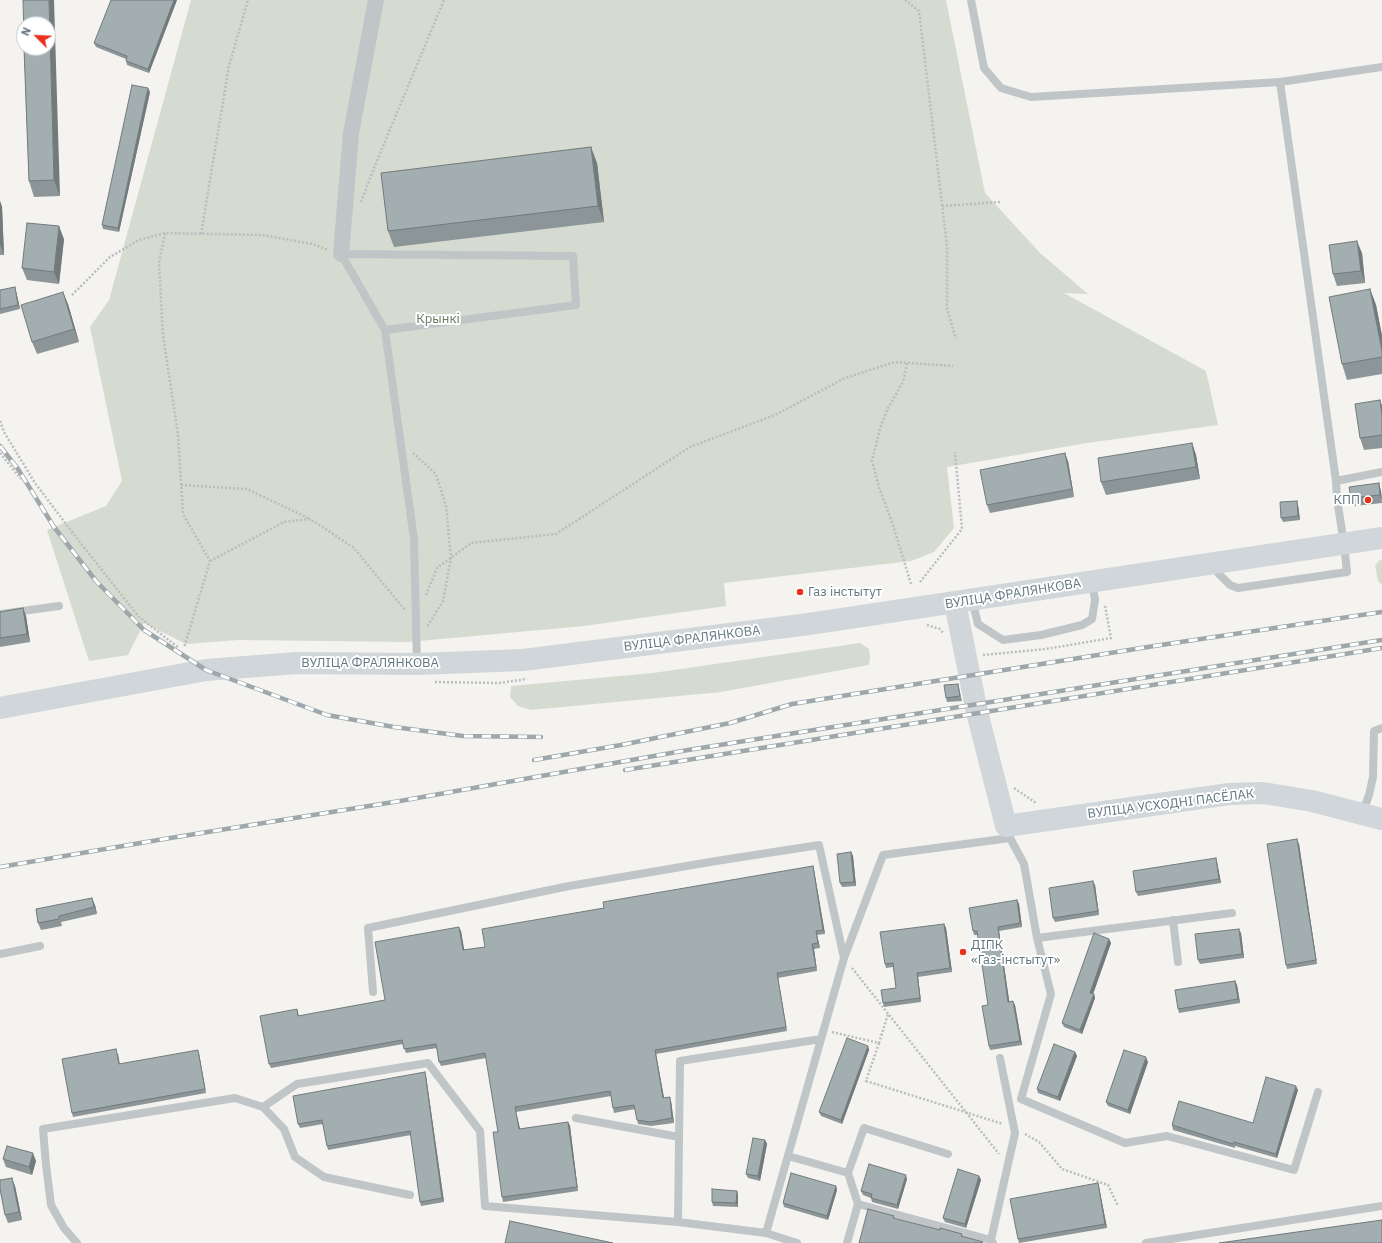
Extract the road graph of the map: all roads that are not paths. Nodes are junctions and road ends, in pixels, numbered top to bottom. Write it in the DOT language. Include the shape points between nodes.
graph roads {
  1 [pos="376,0"];
  2 [pos="972,0"];
  3 [pos="1382,67"];
  4 [pos="1280,82"];
  5 [pos="341,254"];
  6 [pos="384,330"];
  7 [pos="1382,472"];
  8 [pos="1336,481"];
  9 [pos="1382,538"];
  10 [pos="1344,544"];
  11 [pos="1217,563"];
  12 [pos="1092,582"];
  13 [pos="964,601"];
  14 [pos="59,606"];
  15 [pos="0,614"];
  16 [pos="417,654"];
  17 [pos="0,708"];
  18 [pos="1382,728"];
  19 [pos="1372,816"];
  20 [pos="1008,832"];
  21 [pos="1232,913"];
  22 [pos="1172,920"];
  23 [pos="1037,938"];
  24 [pos="40,946"];
  25 [pos="0,954"];
  26 [pos="844,958"];
  27 [pos="1178,962"];
  28 [pos="373,992"];
  29 [pos="821,1039"];
  30 [pos="1000,1058"];
  31 [pos="1318,1092"];
  32 [pos="263,1106"];
  33 [pos="576,1118"];
  34 [pos="679,1137"];
  35 [pos="948,1154"];
  36 [pos="788,1156"];
  37 [pos="848,1173"];
  38 [pos="410,1195"];
  39 [pos="858,1204"];
  40 [pos="1382,1206"];
  41 [pos="678,1222"];
  42 [pos="766,1233"];
  43 [pos="992,1241"];
  44 [pos="77,1243"];
  45 [pos="797,1243"];
  46 [pos="847,1243"];
  47 [pos="1146,1243"];
  1 -- 5 [label="street" via="351,133"];
  2 -- 4 [label="lane" via="984,68 1001,88 1031,97"];
  3 -- 4 [label="lane"];
  4 -- 8 [label="lane"];
  5 -- 6 [label="lane"];
  5 -- 6 [label="lane" via="573,256 576,305"];
  6 -- 16 [label="lane" via="414,539"];
  7 -- 8 [label="lane"];
  8 -- 10 [label="lane"];
  9 -- 10 [label="main road, ВУЛІЦА ФРАЛЯНКОВА"];
  10 -- 11 [label="main road, ВУЛІЦА ФРАЛЯНКОВА"];
  10 -- 11 [label="lane" via="1347,572 1238,588 1230,585 1218,573"];
  11 -- 12 [label="main road, ВУЛІЦА ФРАЛЯНКОВА"];
  12 -- 13 [label="main road, ВУЛІЦА ФРАЛЯНКОВА"];
  12 -- 13 [label="lane" via="1095,600 1092,619 1082,625 1041,635 1003,640 978,624"];
  13 -- 16 [label="main road, ВУЛІЦА ФРАЛЯНКОВА" via="809,624 523,660"];
  13 -- 20 [label="main road" via="977,712"];
  14 -- 15 [label="lane"];
  16 -- 17 [label="main road, ВУЛІЦА ФРАЛЯНКОВА" via="206,670"];
  18 -- 19 [label="lane" via="1374,731 1370,795"];
  19 -- 20 [label="main road, ВУЛІЦА УСХОДНІ ПАСЁЛАК" via="1312,801 1263,793 1229,794 1045,820"];
  20 -- 23 [label="lane" via="1024,864"];
  20 -- 26 [label="lane" via="883,855"];
  21 -- 22 [label="lane"];
  22 -- 23 [label="lane"];
  22 -- 27 [label="lane"];
  23 -- 31 [label="lane" via="1051,994 1021,1100 1125,1143 1167,1136 1294,1170"];
  24 -- 25 [label="lane"];
  26 -- 28 [label="lane" via="819,845 569,886 368,928"];
  26 -- 29 [label="lane"];
  29 -- 34 [label="lane" via="680,1061"];
  29 -- 36 [label="lane"];
  30 -- 43 [label="lane" via="1015,1133"];
  32 -- 38 [label="lane" via="284,1129 294,1157 324,1177"];
  32 -- 41 [label="lane" via="297,1084 428,1063 480,1131 484,1206"];
  32 -- 44 [label="lane" via="235,1098 43,1129 52,1205 64,1228"];
  33 -- 34 [label="lane"];
  34 -- 41 [label="lane"];
  35 -- 37 [label="lane" via="864,1128"];
  36 -- 37 [label="lane"];
  36 -- 42 [label="lane"];
  37 -- 39 [label="lane"];
  39 -- 43 [label="lane"];
  39 -- 46 [label="lane"];
  40 -- 47 [label="lane"];
  41 -- 42 [label="lane"];
  42 -- 45 [label="lane"];
}
